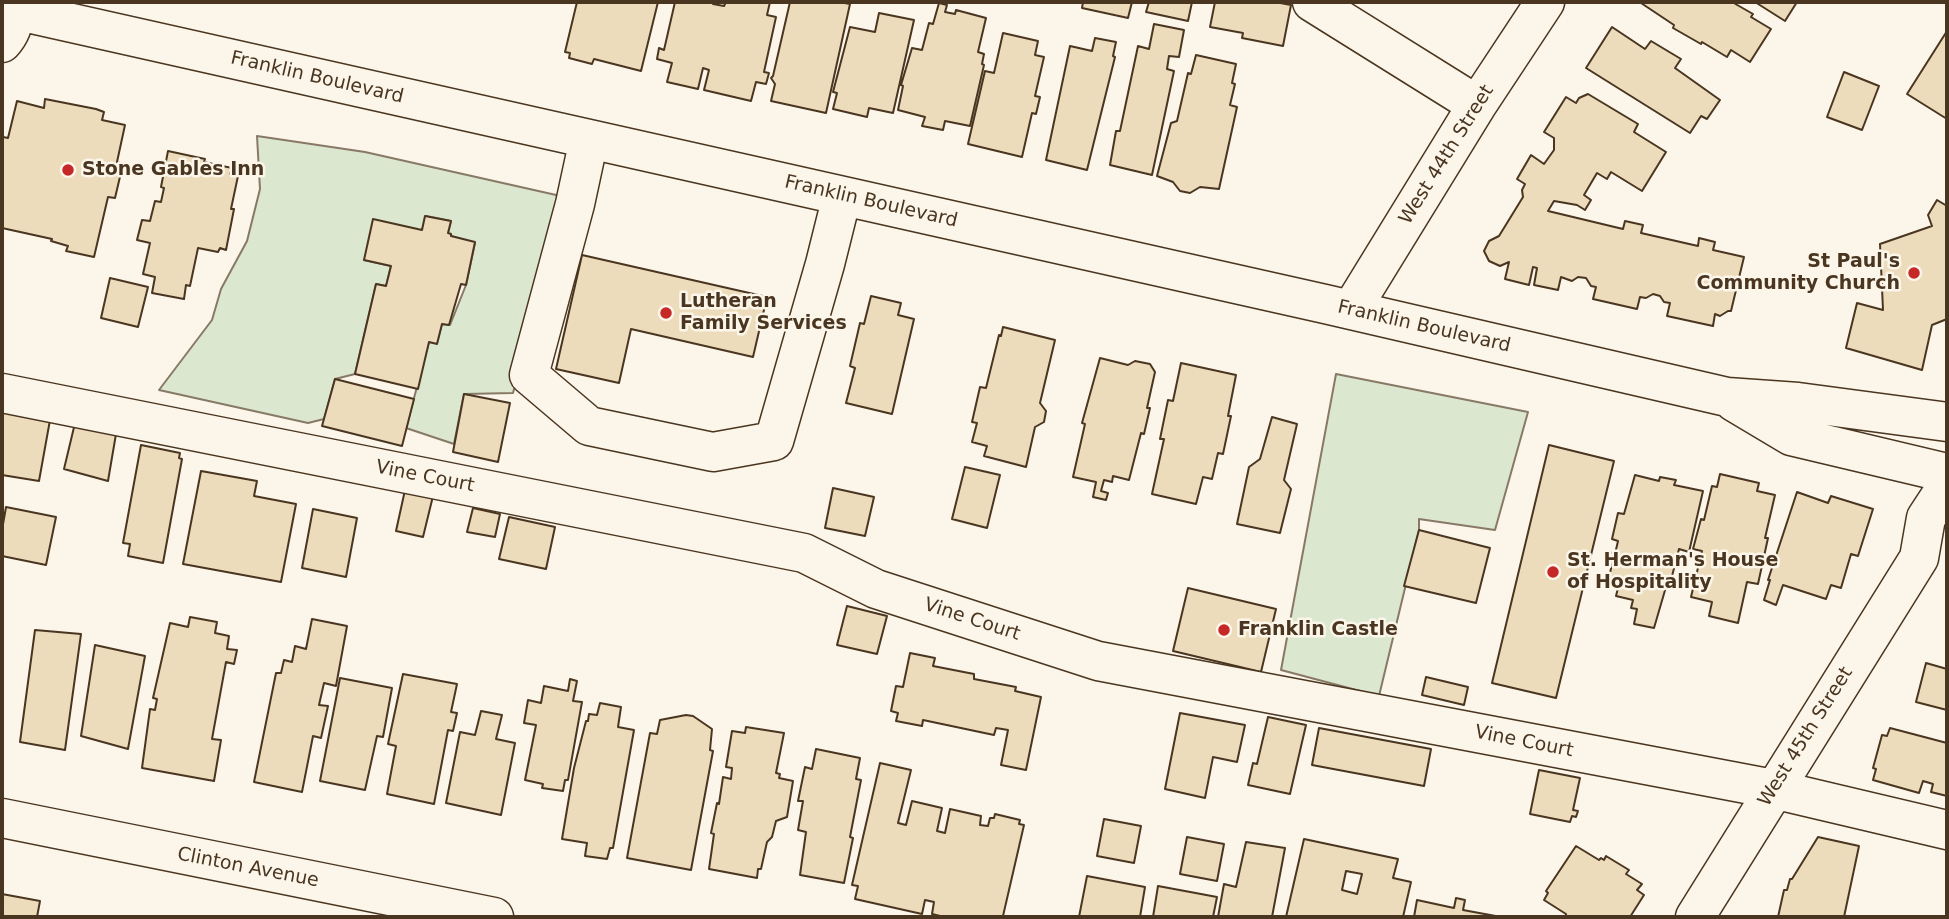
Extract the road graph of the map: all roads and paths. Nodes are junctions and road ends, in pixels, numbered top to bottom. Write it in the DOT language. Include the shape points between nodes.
graph roads {
  1 [pos="1312,2"];
  2 [pos="1545,2"];
  3 [pos="9,18"];
  4 [pos="1477,105"];
  5 [pos="589,139"];
  6 [pos="842,196"];
  7 [pos="1351,310"];
  8 [pos="2,393"];
  9 [pos="1727,397"];
  10 [pos="1947,422"];
  11 [pos="1947,442"];
  12 [pos="1947,471"];
  13 [pos="1947,486"];
  14 [pos="1933,551"];
  15 [pos="1773,789"];
  16 [pos="2,818"];
  17 [pos="1947,830"];
  18 [pos="494,917"];
  19 [pos="1695,917"];
  1 -- 4 [label="street"];
  2 -- 4 [label="street, West 44th Street"];
  3 -- 5 [label="street, Franklin Boulevard"];
  4 -- 7 [label="street, West 44th Street"];
  5 -- 6 [label="street, Franklin Boulevard"];
  5 -- 6 [label="street" via="529,375 589,426 713,452 774,441"];
  6 -- 7 [label="street, Franklin Boulevard"];
  7 -- 9 [label="street, Franklin Boulevard"];
  8 -- 15 [label="street, Vine Court" via="804,552 876,589 1098,661"];
  9 -- 10 [label="street, Franklin Boulevard"];
  9 -- 12 [label="street, Franklin Boulevard" via="1791,436"];
  11 -- 12 [label="street"];
  13 -- 14 [label="street, West 45th Street" via="1926,518"];
  14 -- 15 [label="street, West 45th Street"];
  15 -- 17 [label="street, Vine Court"];
  15 -- 19 [label="street, West 45th Street"];
  16 -- 18 [label="street, Clinton Avenue"];
}
